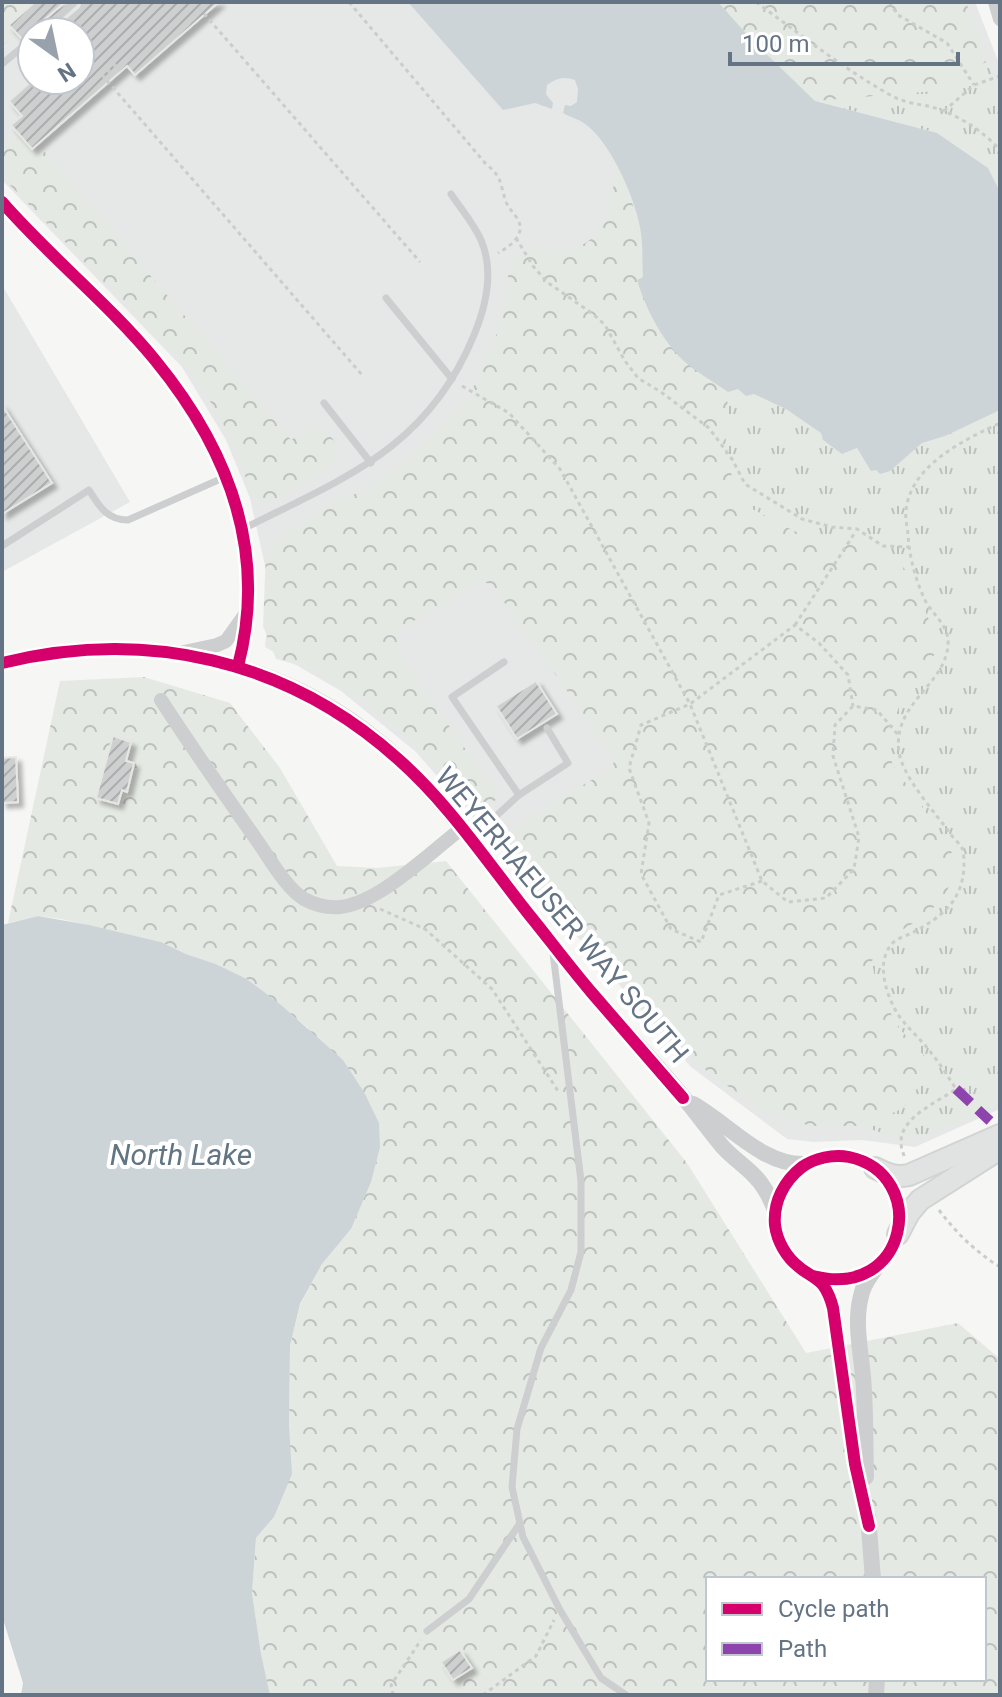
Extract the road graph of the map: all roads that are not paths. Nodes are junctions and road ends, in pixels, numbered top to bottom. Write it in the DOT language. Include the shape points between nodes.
graph roads {
  1 [pos="75,2"];
  2 [pos="995,2"];
  3 [pos="59,16"];
  4 [pos="1000,19"];
  5 [pos="451,194"];
  6 [pos="2,202"];
  7 [pos="386,298"];
  8 [pos="452,379"];
  9 [pos="324,403"];
  10 [pos="371,463"];
  11 [pos="225,477"];
  12 [pos="243,529"];
  13 [pos="2,546"];
  14 [pos="249,609"];
  15 [pos="178,653"];
  16 [pos="504,662"];
  17 [pos="2,663"];
  18 [pos="238,666"];
  19 [pos="161,700"];
  20 [pos="547,728"];
  21 [pos="519,795"];
  22 [pos="466,834"];
  23 [pos="552,943"];
  24 [pos="683,1098"];
  25 [pos="1000,1135"];
  26 [pos="1000,1149"];
  27 [pos="805,1164"];
  28 [pos="875,1168"];
  29 [pos="775,1210"];
  30 [pos="898,1234"];
  31 [pos="879,1265"];
  32 [pos="813,1276"];
  33 [pos="520,1523"];
  34 [pos="869,1526"];
  35 [pos="873,1577"];
  36 [pos="427,1631"];
  37 [pos="626,1695"];
  1 -- 3 [label="lane"];
  2 -- 4 [label="street"];
  5 -- 8 [label="lane" via="481,238 488,279 483,313"];
  6 -- 11 [label="street" via="154,358 199,421"];
  7 -- 8 [label="lane"];
  8 -- 10 [label="lane" via="433,408"];
  9 -- 10 [label="lane"];
  10 -- 12 [label="lane"];
  11 -- 12 [label="street"];
  11 -- 13 [label="lane" via="128,520 110,517 89,490"];
  12 -- 14 [label="street"];
  14 -- 15 [label="street" via="226,641"];
  14 -- 18 [label="street"];
  15 -- 17 [label="street, WEYERHAEUSER WAY SOUTH" via="92,648"];
  15 -- 18 [label="street, WEYERHAEUSER WAY SOUTH"];
  16 -- 21 [label="lane" via="452,697"];
  18 -- 22 [label="street, WEYERHAEUSER WAY SOUTH" via="322,703 362,729 400,760"];
  19 -- 22 [label="street" via="284,878 302,898 320,906 362,901"];
  20 -- 21 [label="lane" via="568,763"];
  21 -- 22 [label="lane"];
  22 -- 23 [label="street, WEYERHAEUSER WAY SOUTH"];
  23 -- 24 [label="street, WEYERHAEUSER WAY SOUTH"];
  23 -- 33 [label="lane, WEYERHAEUSER WAY SOUTH" via="581,1181 581,1252 571,1290 541,1348 517,1429 512,1487"];
  24 -- 27 [label="street" via="772,1158"];
  24 -- 29 [label="street, WEYERHAEUSER WAY SOUTH" via="724,1149 758,1180"];
  25 -- 28 [label="main road" via="909,1175 891,1176"];
  26 -- 30 [label="main road" via="920,1200"];
  27 -- 28 [label="street" via="841,1156"];
  27 -- 29 [label="street" via="791,1176"];
  28 -- 30 [label="street" via="896,1197"];
  29 -- 32 [label="street" via="779,1242 787,1256"];
  30 -- 31 [label="street"];
  31 -- 32 [label="street" via="847,1280"];
  31 -- 34 [label="street" via="865,1283 858,1313"];
  32 -- 34 [label="street" via="833,1308"];
  33 -- 36 [label="lane" via="469,1599"];
  33 -- 37 [label="lane, WEYERHAEUSER WAY SOUTH" via="560,1610 601,1678"];
  34 -- 35 [label="street"];
}
